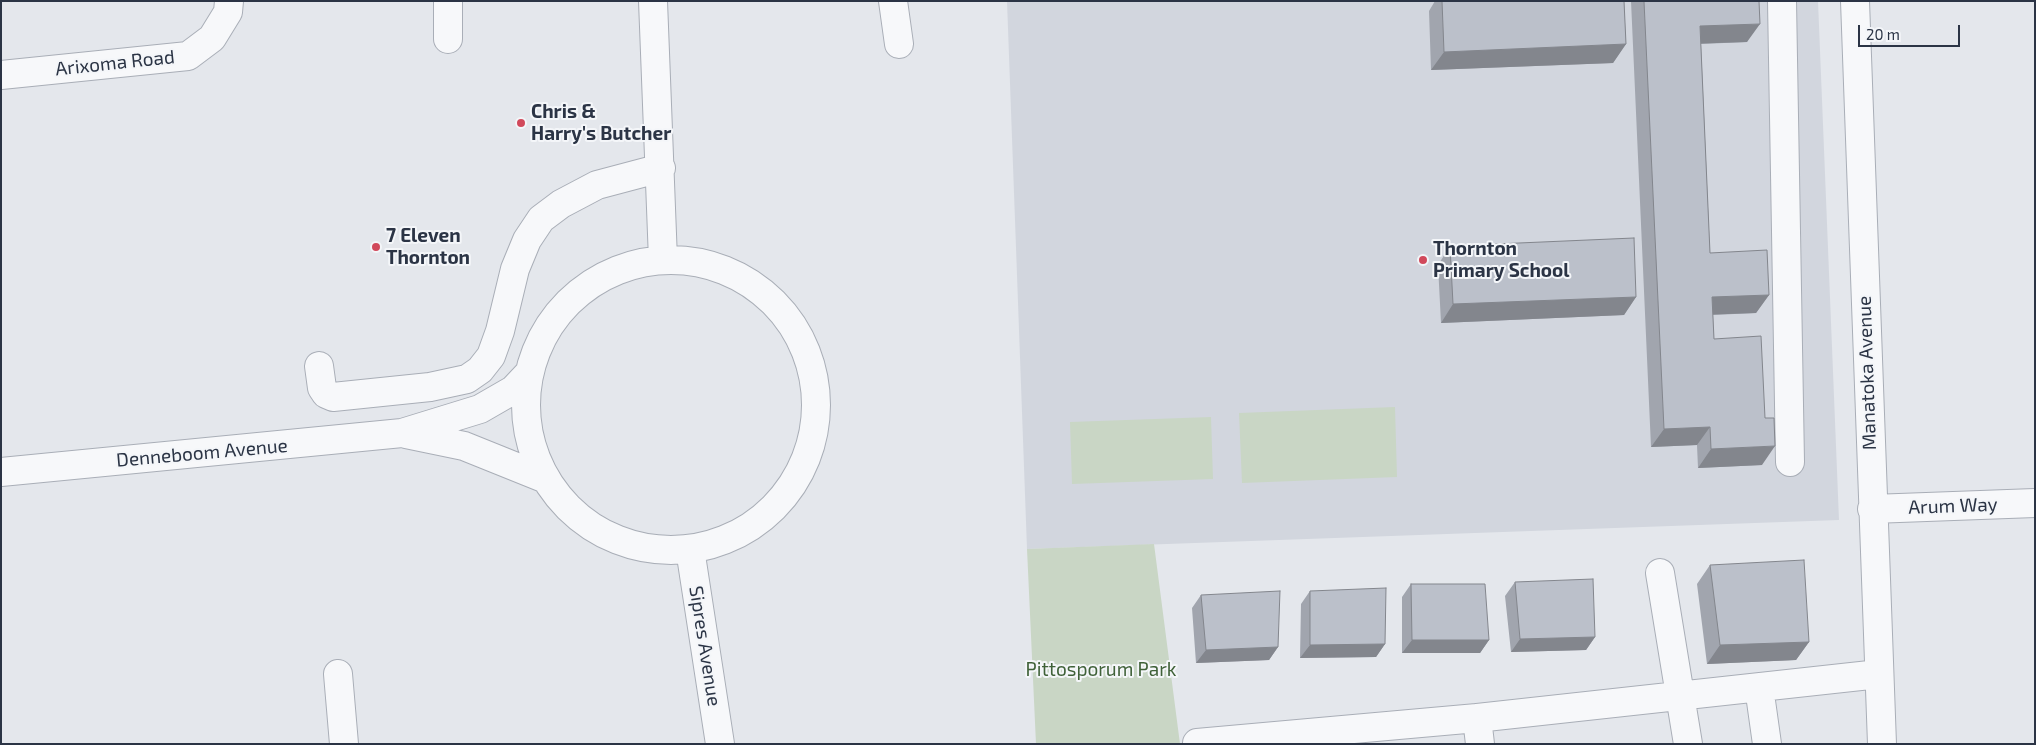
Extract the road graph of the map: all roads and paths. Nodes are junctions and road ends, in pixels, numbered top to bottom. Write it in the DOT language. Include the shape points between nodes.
graph roads {
  1 [pos="229,1"];
  2 [pos="448,1"];
  3 [pos="653,1"];
  4 [pos="893,1"];
  5 [pos="1782,1"];
  6 [pos="1854,1"];
  7 [pos="448,39"];
  8 [pos="899,44"];
  9 [pos="1,75"];
  10 [pos="661,168"];
  11 [pos="663,260"];
  12 [pos="319,366"];
  13 [pos="529,373"];
  14 [pos="402,433"];
  15 [pos="1790,462"];
  16 [pos="1,472"];
  17 [pos="546,479"];
  18 [pos="2035,503"];
  19 [pos="1872,509"];
  20 [pos="690,549"];
  21 [pos="1660,574"];
  22 [pos="338,674"];
  23 [pos="1879,674"];
  24 [pos="1759,687"];
  25 [pos="1681,696"];
  26 [pos="1479,731"];
  27 [pos="1197,743"];
  28 [pos="344,744"];
  29 [pos="720,744"];
  30 [pos="1688,744"];
  31 [pos="1767,744"];
  32 [pos="1882,744"];
  1 -- 9 [label="street, Arixoma Road" via="228,12 212,38 188,56"];
  2 -- 7 [label="street"];
  3 -- 10 [label="street"];
  4 -- 8 [label="street"];
  5 -- 15 [label="street"];
  6 -- 19 [label="street, Manatoka Avenue"];
  10 -- 11 [label="street"];
  10 -- 12 [label="street" via="597,185 560,204 541,220 527,240 515,269 491,356 467,379 430,388 333,397 322,388"];
  11 -- 13 [label="street" via="635,265 584,289 562,309 548,328"];
  11 -- 20 [label="street" via="690,261 722,271 760,291 780,309 795,330 814,378 814,429 808,454 797,478 777,504 752,526 722,541"];
  13 -- 14 [label="street, Denneboom Avenue" via="513,390 480,409"];
  13 -- 17 [label="street" via="527,428 534,454"];
  14 -- 16 [label="street, Denneboom Avenue"];
  14 -- 17 [label="street, Denneboom Avenue" via="464,446"];
  17 -- 20 [label="street" via="577,516 604,533 642,547"];
  18 -- 19 [label="street, Arum Way"];
  19 -- 23 [label="street, Manatoka Avenue"];
  20 -- 29 [label="street, Sipres Avenue"];
  21 -- 25 [label="street"];
  22 -- 28 [label="street"];
  23 -- 24 [label="street"];
  23 -- 32 [label="street, Manatoka Avenue"];
  24 -- 25 [label="street"];
  24 -- 31 [label="street"];
  25 -- 26 [label="street"];
  25 -- 30 [label="street"];
  26 -- 27 [label="street"];
}
